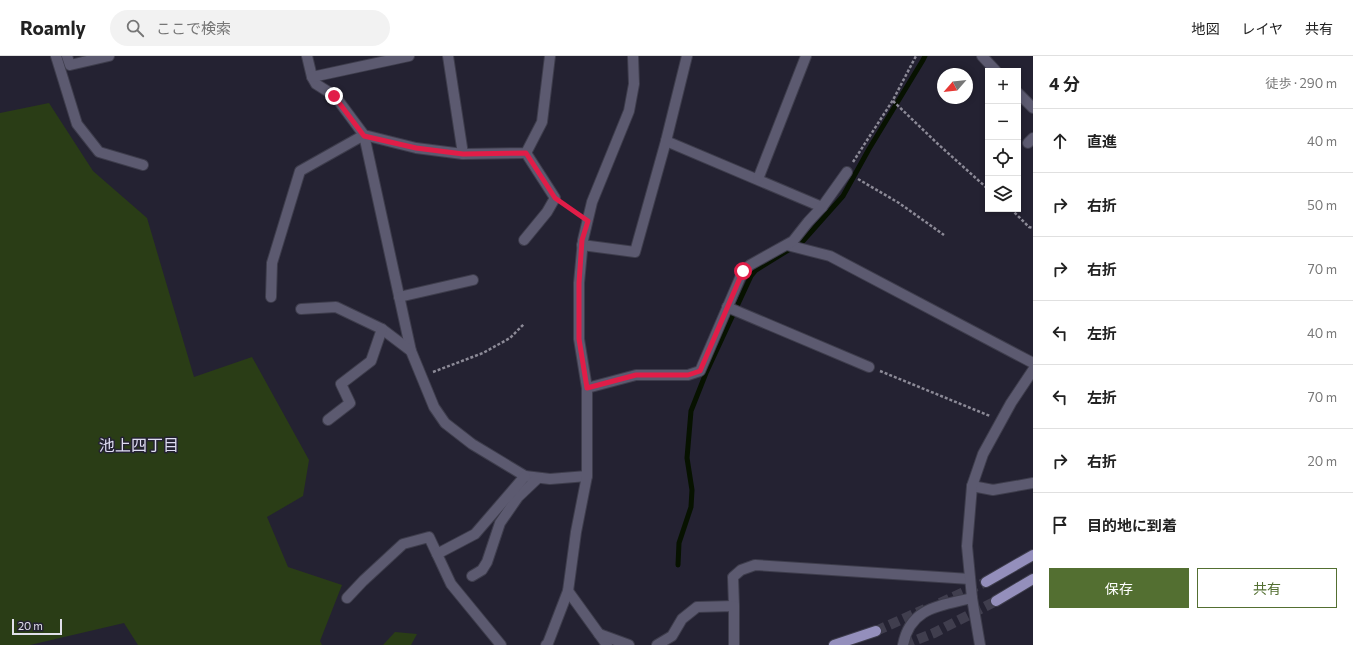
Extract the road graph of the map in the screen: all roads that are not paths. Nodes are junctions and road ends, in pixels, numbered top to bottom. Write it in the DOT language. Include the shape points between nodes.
graph roads {
  1 [pos="56,56"];
  2 [pos="67,56"];
  3 [pos="109,56"];
  4 [pos="307,56"];
  5 [pos="409,56"];
  6 [pos="448,56"];
  7 [pos="550,56"];
  8 [pos="633,56"];
  9 [pos="687,56"];
  10 [pos="806,56"];
  11 [pos="982,56"];
  12 [pos="993,68"];
  13 [pos="312,77"];
  14 [pos="1021,96"];
  15 [pos="1033,108"];
  16 [pos="364,136"];
  17 [pos="666,141"];
  18 [pos="526,153"];
  19 [pos="463,154"];
  20 [pos="143,165"];
  21 [pos="847,172"];
  22 [pos="758,179"];
  23 [pos="822,207"];
  24 [pos="524,240"];
  25 [pos="582,245"];
  26 [pos="787,245"];
  27 [pos="473,280"];
  28 [pos="271,296"];
  29 [pos="399,297"];
  30 [pos="727,307"];
  31 [pos="301,309"];
  32 [pos="382,330"];
  33 [pos="411,351"];
  34 [pos="1033,363"];
  35 [pos="869,367"];
  36 [pos="1033,370"];
  37 [pos="587,388"];
  38 [pos="328,420"];
  39 [pos="525,476"];
  40 [pos="587,476"];
  41 [pos="538,478"];
  42 [pos="1033,484"];
  43 [pos="972,486"];
  44 [pos="437,554"];
  45 [pos="1033,555"];
  46 [pos="472,576"];
  47 [pos="970,578"];
  48 [pos="1033,579"];
  49 [pos="986,582"];
  50 [pos="568,591"];
  51 [pos="347,598"];
  52 [pos="972,598"];
  53 [pos="996,602"];
  54 [pos="734,606"];
  55 [pos="876,631"];
  56 [pos="599,634"];
  57 [pos="502,645"];
  58 [pos="546,645"];
  59 [pos="607,645"];
  60 [pos="629,645"];
  61 [pos="657,645"];
  62 [pos="734,645"];
  63 [pos="834,645"];
  64 [pos="903,645"];
  65 [pos="980,645"];
  1 -- 20 [label="street" via="77,124 100,152"];
  2 -- 3 [label="street" via="70,65"];
  4 -- 13 [label="street"];
  5 -- 13 [label="street"];
  6 -- 19 [label="street"];
  7 -- 18 [label="street" via="542,122"];
  8 -- 25 [label="street" via="634,84 629,111 592,202"];
  9 -- 17 [label="street"];
  10 -- 22 [label="street"];
  11 -- 12 [label="street"];
  13 -- 16 [label="street" via="316,84 334,96"];
  14 -- 15 [label="street"];
  16 -- 19 [label="street" via="416,148"];
  16 -- 28 [label="street" via="300,171 272,263"];
  16 -- 29 [label="street"];
  17 -- 22 [label="street"];
  17 -- 25 [label="street" via="635,252"];
  18 -- 19 [label="street"];
  18 -- 24 [label="street" via="555,198"];
  21 -- 23 [label="street"];
  22 -- 23 [label="street"];
  23 -- 26 [label="street"];
  25 -- 37 [label="street" via="579,339"];
  26 -- 30 [label="street" via="743,271"];
  26 -- 34 [label="street" via="830,256"];
  27 -- 29 [label="street"];
  29 -- 33 [label="street"];
  30 -- 35 [label="street"];
  30 -- 37 [label="street" via="700,371 688,375 636,375"];
  31 -- 32 [label="street" via="336,307"];
  32 -- 33 [label="street"];
  32 -- 38 [label="street" via="371,361 341,384 350,403"];
  33 -- 39 [label="street" via="434,406 445,423 472,444"];
  36 -- 43 [label="street" via="1011,402 983,454"];
  37 -- 40 [label="street"];
  39 -- 41 [label="street"];
  39 -- 44 [label="street" via="475,534"];
  40 -- 41 [label="street"];
  40 -- 50 [label="street"];
  41 -- 46 [label="street" via="518,497 500,523 487,562 482,570"];
  42 -- 43 [label="street" via="993,490"];
  43 -- 47 [label="street" via="967,546"];
  44 -- 51 [label="street" via="429,538 403,544"];
  44 -- 57 [label="street" via="451,584"];
  45 -- 49 [label="main road"];
  47 -- 52 [label="street"];
  47 -- 54 [label="street" via="755,565 741,570 733,577"];
  48 -- 53 [label="main road"];
  50 -- 56 [label="street"];
  50 -- 58 [label="street"];
  52 -- 64 [label="street" via="923,612 910,624"];
  52 -- 65 [label="street"];
  54 -- 61 [label="street" via="697,607 682,619 672,636"];
  54 -- 62 [label="street"];
  55 -- 63 [label="main road"];
  56 -- 59 [label="street"];
  56 -- 60 [label="street"];
}
